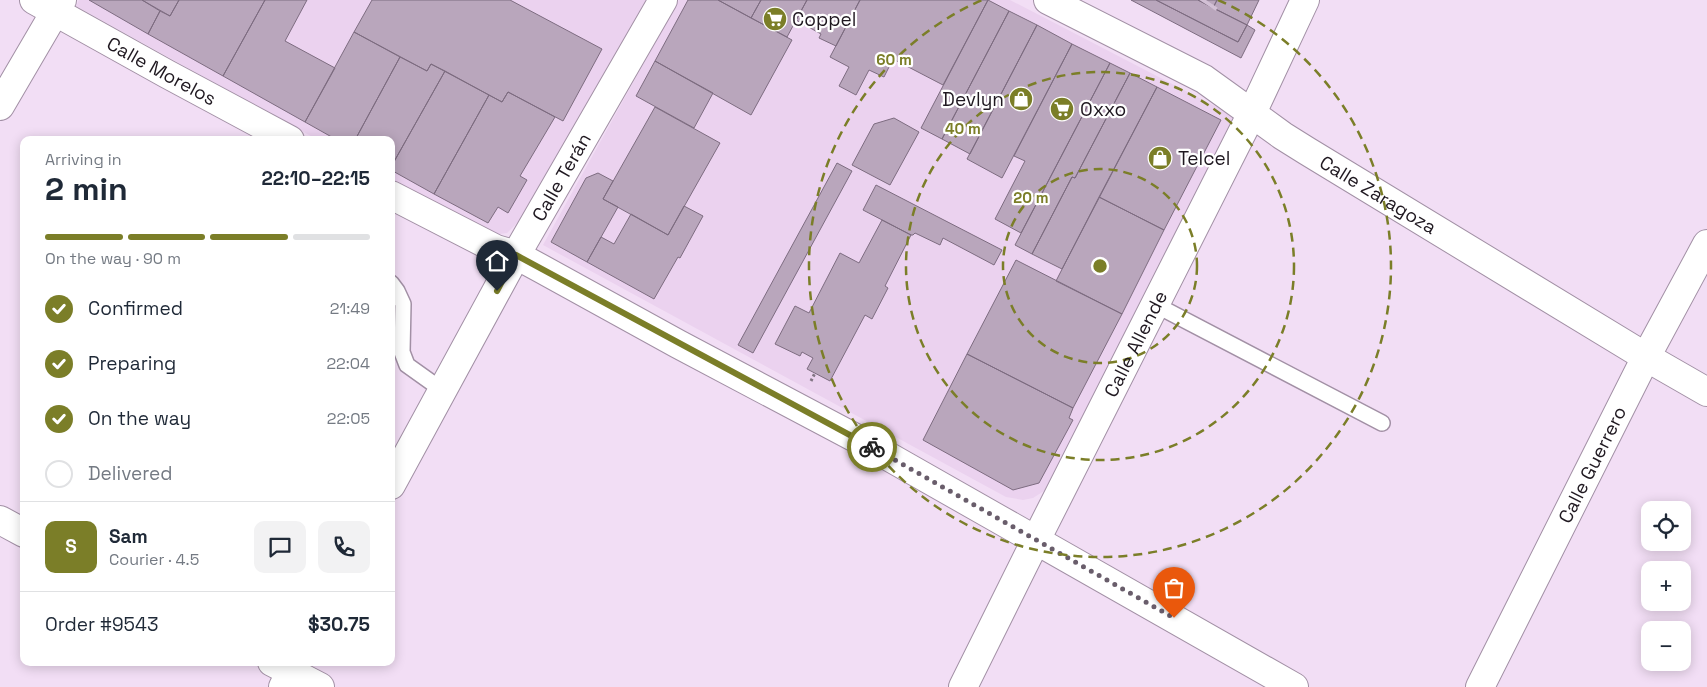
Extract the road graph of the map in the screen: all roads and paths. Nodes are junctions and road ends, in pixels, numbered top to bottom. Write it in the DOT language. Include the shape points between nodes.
graph roads {
  1 [pos="663,0"];
  2 [pos="1048,0"];
  3 [pos="1305,0"];
  4 [pos="51,4"];
  5 [pos="1079,7"];
  6 [pos="0,106"];
  7 [pos="1252,113"];
  8 [pos="283,136"];
  9 [pos="395,197"];
  10 [pos="1707,244"];
  11 [pos="516,255"];
  12 [pos="395,288"];
  13 [pos="1154,304"];
  14 [pos="397,350"];
  15 [pos="1646,357"];
  16 [pos="442,390"];
  17 [pos="1707,392"];
  18 [pos="1382,423"];
  19 [pos="395,478"];
  20 [pos="0,520"];
  21 [pos="20,531"];
  22 [pos="1036,540"];
  23 [pos="286,671"];
  24 [pos="320,687"];
  25 [pos="963,687"];
  26 [pos="1294,687"];
  27 [pos="1480,687"];
  1 -- 11 [label="street, Calle Terán"];
  2 -- 5 [label="street, Calle Zaragoza"];
  3 -- 7 [label="street, Calle Allende"];
  4 -- 6 [label="street"];
  4 -- 8 [label="street, Calle Morelos"];
  5 -- 7 [label="street, Calle Zaragoza" via="1204,79"];
  7 -- 13 [label="street, Calle Allende"];
  7 -- 15 [label="street, Calle Zaragoza" via="1315,156"];
  9 -- 11 [label="street" via="496,249"];
  10 -- 15 [label="street, Calle Guerrero"];
  11 -- 16 [label="street, Calle Terán"];
  11 -- 22 [label="street" via="888,456"];
  12 -- 14 [label="lane" via="402,304"];
  13 -- 18 [label="lane"];
  13 -- 22 [label="street, Calle Allende"];
  14 -- 16 [label="lane" via="407,365"];
  15 -- 17 [label="street, Calle Zaragoza"];
  15 -- 27 [label="street, Calle Guerrero"];
  16 -- 19 [label="street, Calle Terán"];
  20 -- 21 [label="street"];
  22 -- 25 [label="street, Calle Allende"];
  22 -- 26 [label="street"];
  23 -- 24 [label="street"];
}
